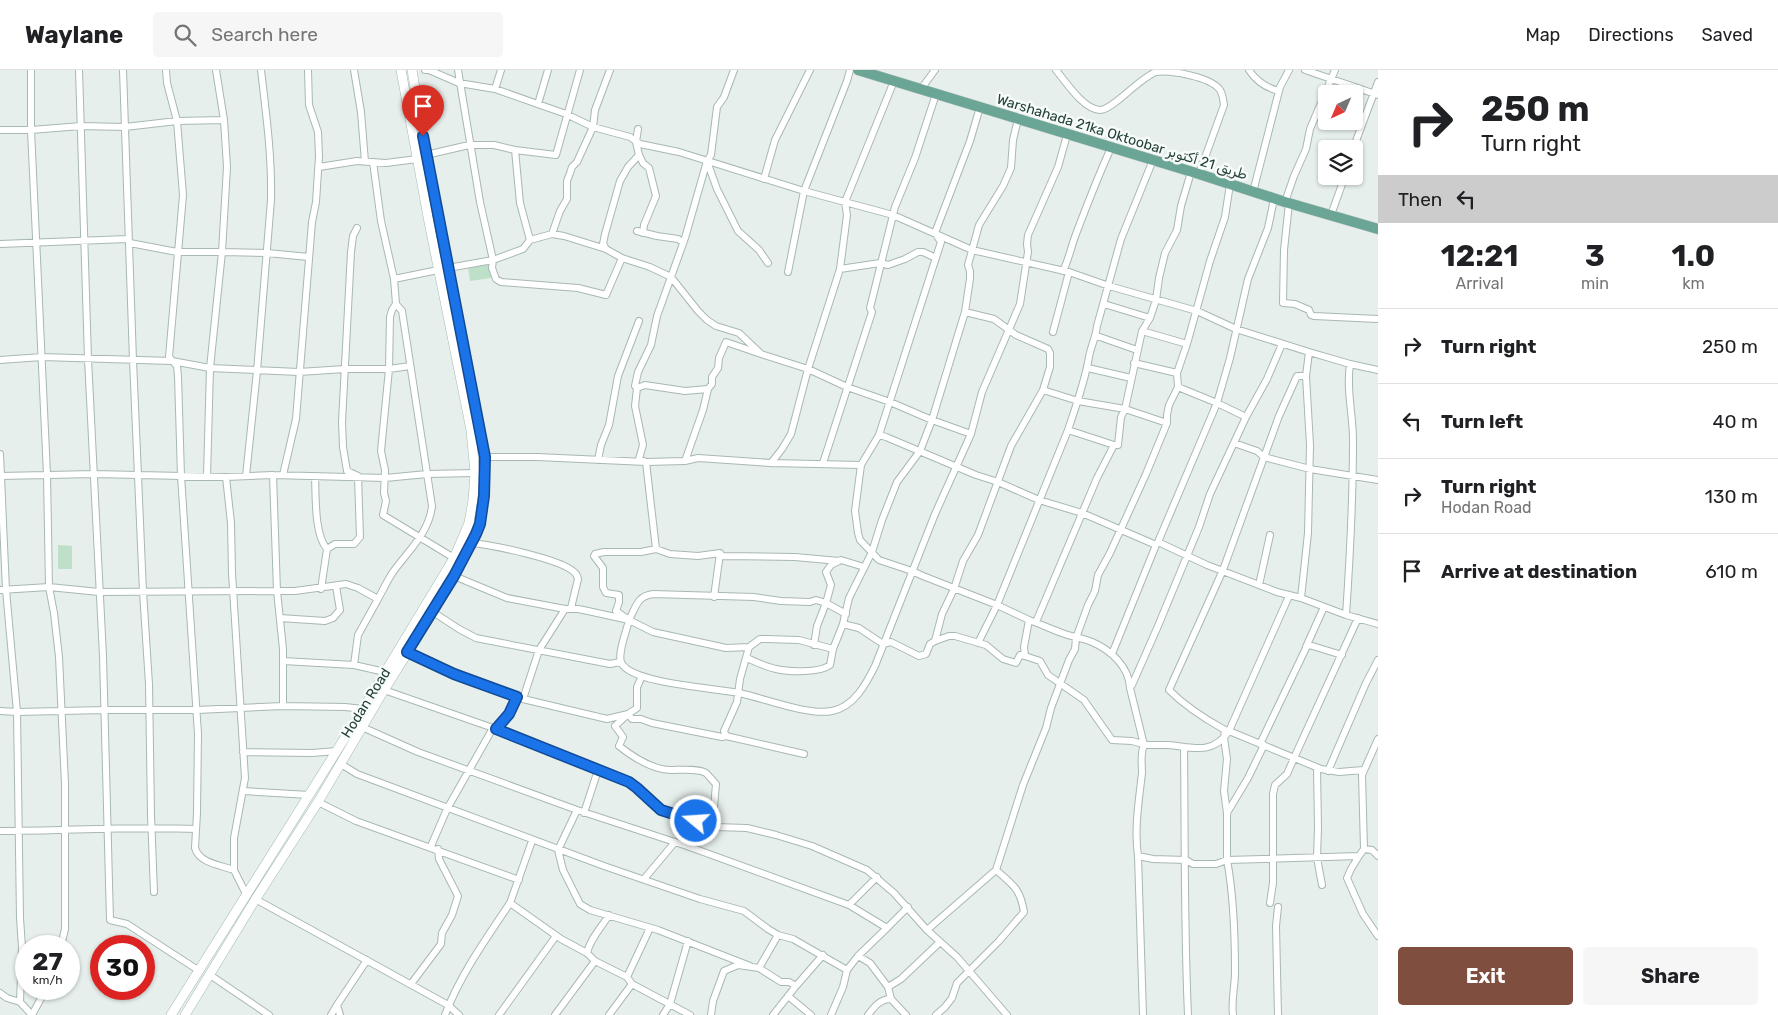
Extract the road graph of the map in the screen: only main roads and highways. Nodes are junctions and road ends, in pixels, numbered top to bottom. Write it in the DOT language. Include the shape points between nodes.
graph roads {
  1 [pos="401,70"];
  2 [pos="412,70"];
  3 [pos="858,70"];
  4 [pos="1378,229"];
  5 [pos="171,1015"];
  6 [pos="184,1015"];
  1 -- 5 [label="main road, Hodan Road" via="471,430 475,473 468,523 454,558 363,709"];
  2 -- 6 [label="main road, Hodan Road" via="485,457 480,524 433,612"];
  3 -- 4 [label="main road, Warshahada 21ka Oktoobar طريق 21 أكتوبر"];
}
